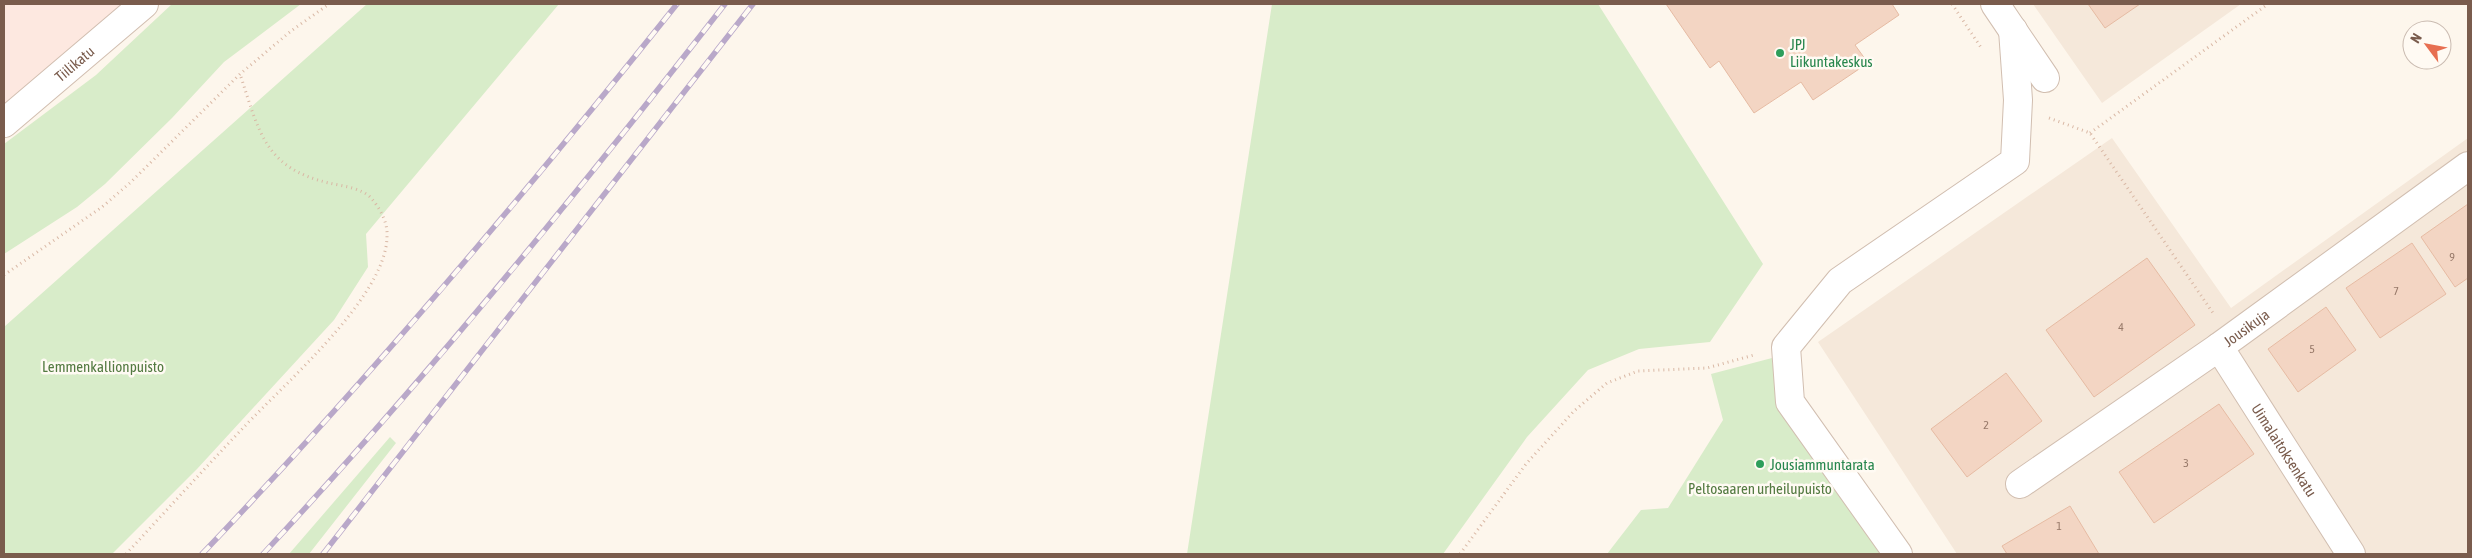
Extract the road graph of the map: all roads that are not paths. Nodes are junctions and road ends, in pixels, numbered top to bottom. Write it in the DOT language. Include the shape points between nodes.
graph roads {
  1 [pos="144,4"];
  2 [pos="1995,4"];
  3 [pos="2013,30"];
  4 [pos="2045,78"];
  5 [pos="4,123"];
  6 [pos="2468,166"];
  7 [pos="2219,347"];
  8 [pos="2020,484"];
  9 [pos="1898,554"];
  10 [pos="2351,554"];
  1 -- 5 [label="street, Tiilikatu"];
  2 -- 3 [label="street"];
  3 -- 4 [label="street"];
  3 -- 9 [label="street" via="2018,100 2015,162 1840,281 1786,347 1790,402"];
  6 -- 7 [label="street, Jousikuja"];
  7 -- 8 [label="street, Jousikuja"];
  7 -- 10 [label="street, Uimalaitoksenkatu"];
}
